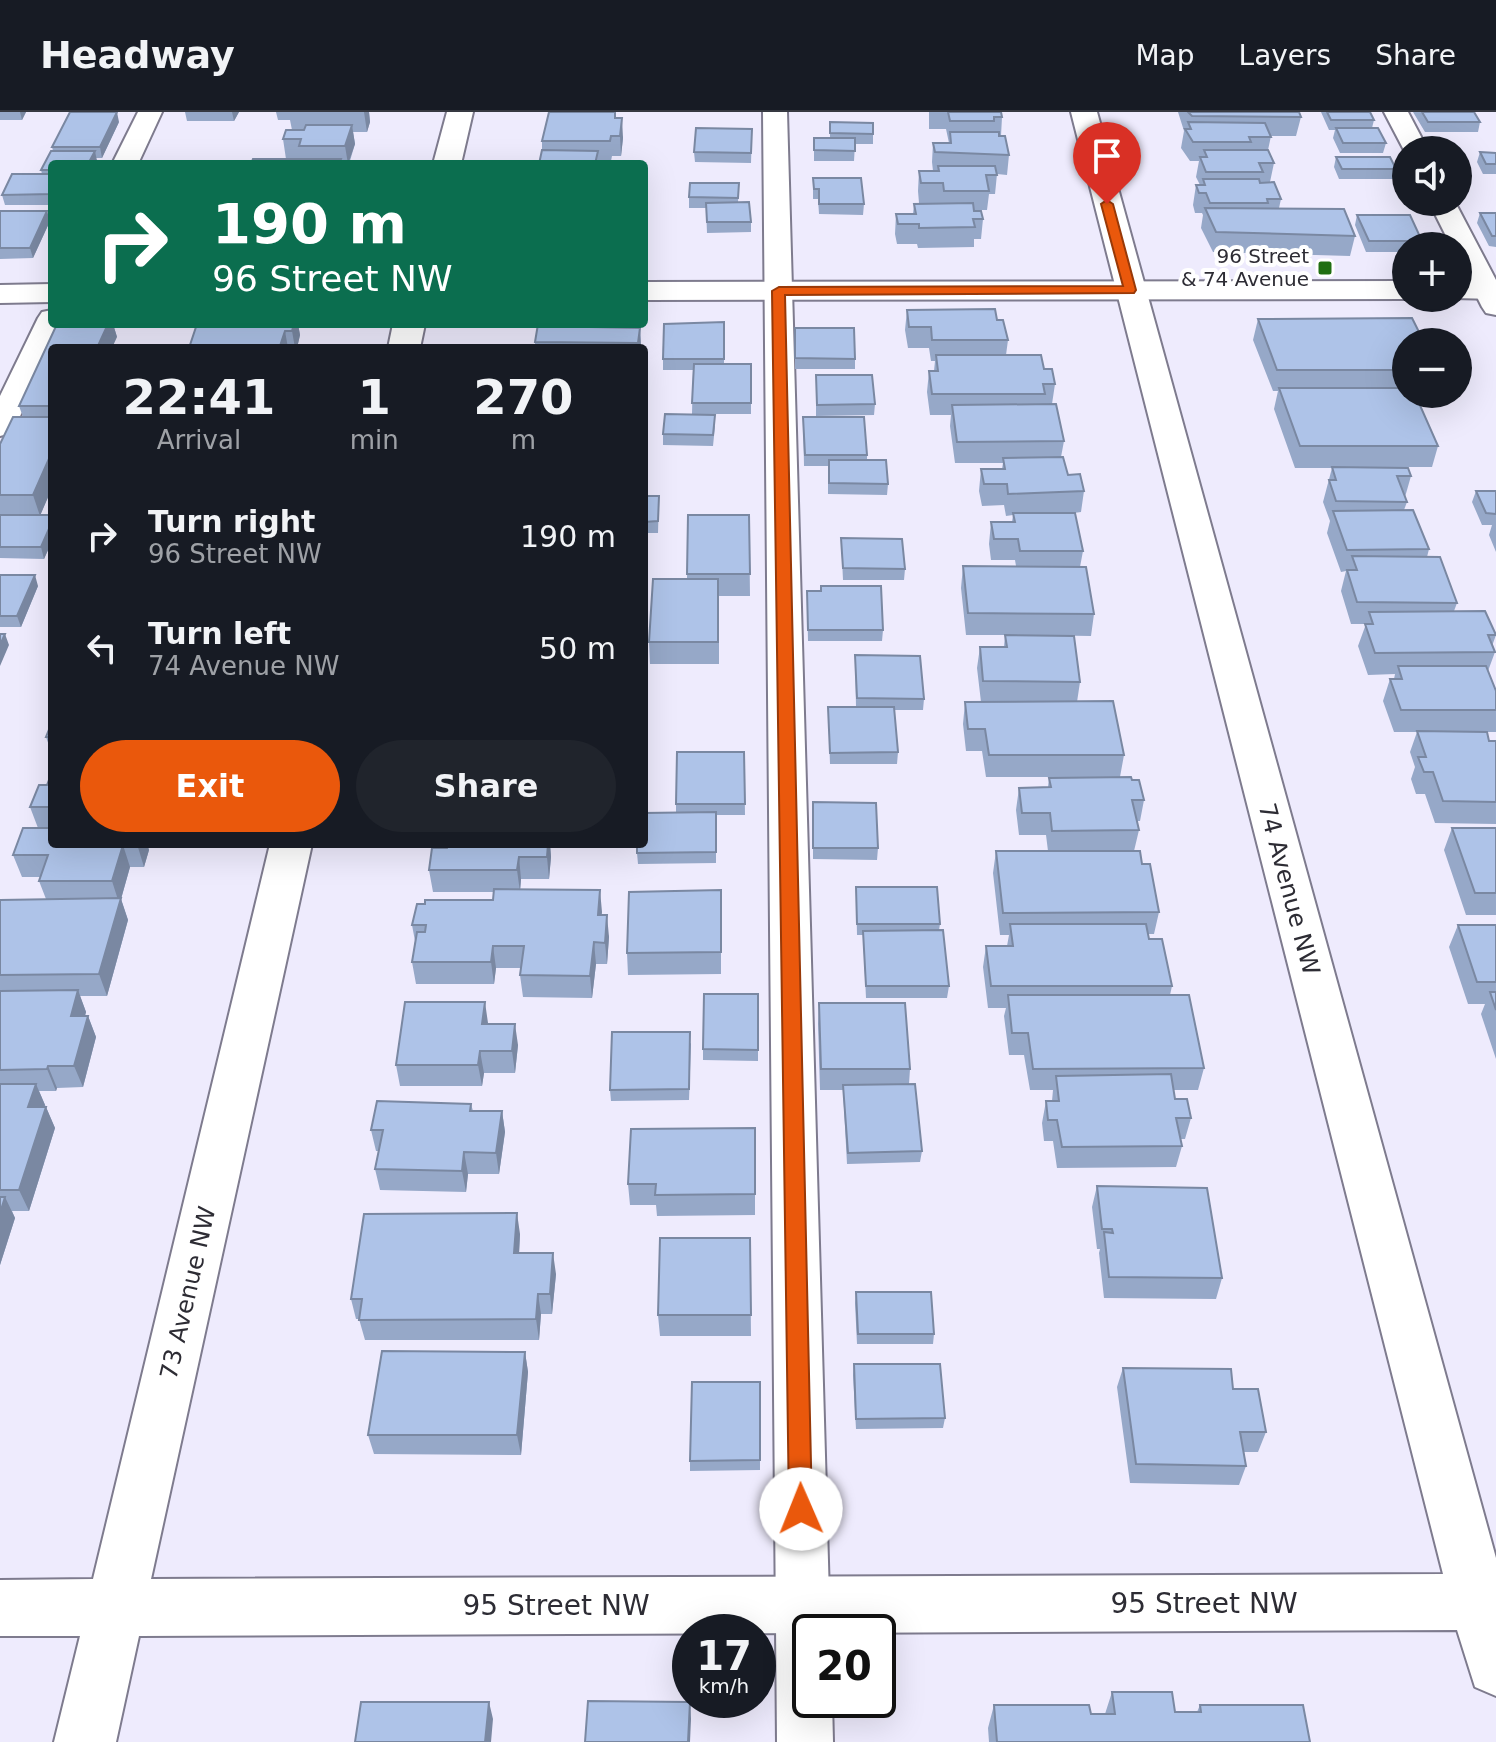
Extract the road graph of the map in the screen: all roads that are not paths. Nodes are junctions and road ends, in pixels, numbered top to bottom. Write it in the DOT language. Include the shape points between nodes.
graph roads {
  1 [pos="150,112"];
  2 [pos="460,112"];
  3 [pos="775,112"];
  4 [pos="1084,112"];
  5 [pos="1396,112"];
  6 [pos="1409,136"];
  7 [pos="127,160"];
  8 [pos="448,160"];
  9 [pos="1448,216"];
  10 [pos="1130,290"];
  11 [pos="1392,290"];
  12 [pos="648,291"];
  13 [pos="779,291"];
  14 [pos="48,293"];
  15 [pos="0,294"];
  16 [pos="1484,294"];
  17 [pos="48,326"];
  18 [pos="0,427"];
  19 [pos="290,848"];
  20 [pos="1488,1602"];
  21 [pos="803,1604"];
  22 [pos="116,1607"];
  23 [pos="0,1608"];
  24 [pos="1496,1666"];
  25 [pos="85,1742"];
  26 [pos="805,1742"];
  1 -- 7 [label="lane"];
  2 -- 8 [label="street"];
  3 -- 13 [label="lane"];
  4 -- 10 [label="street, 74 Avenue NW"];
  5 -- 6 [label="lane"];
  9 -- 16 [label="lane"];
  10 -- 11 [label="street"];
  10 -- 13 [label="street"];
  10 -- 20 [label="street, 74 Avenue NW"];
  12 -- 13 [label="street"];
  13 -- 21 [label="lane"];
  14 -- 15 [label="street"];
  17 -- 18 [label="lane"];
  19 -- 22 [label="street, 73 Avenue NW"];
  20 -- 21 [label="street, 95 Street NW"];
  20 -- 24 [label="street, 74 Avenue NW"];
  21 -- 22 [label="street, 95 Street NW"];
  21 -- 26 [label="lane"];
  22 -- 23 [label="street, 95 Street NW"];
  22 -- 25 [label="street, 73 Avenue NW"];
}
